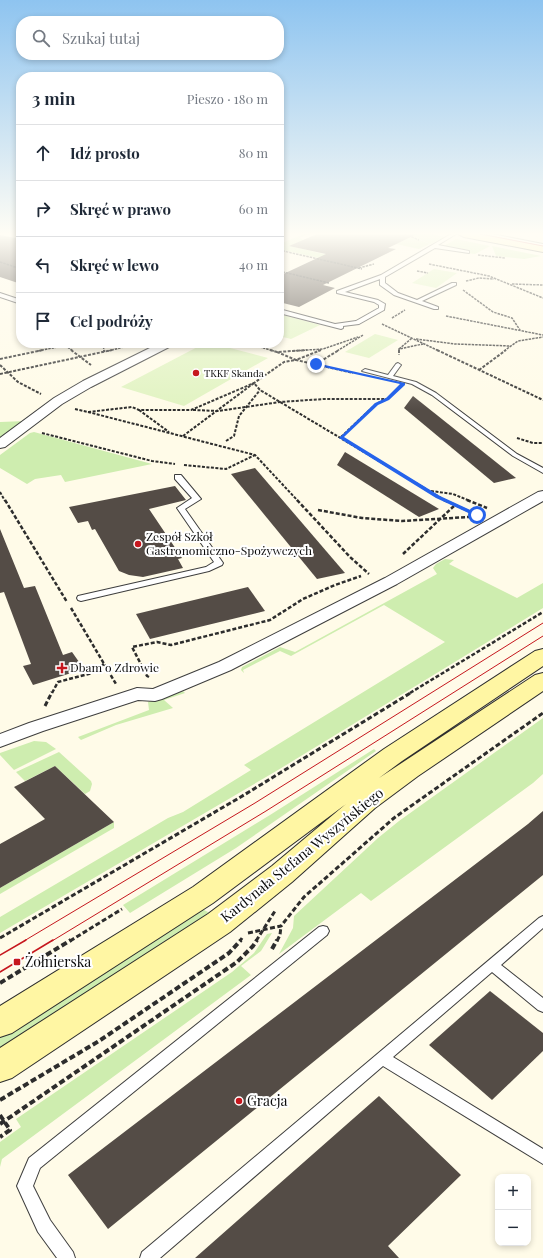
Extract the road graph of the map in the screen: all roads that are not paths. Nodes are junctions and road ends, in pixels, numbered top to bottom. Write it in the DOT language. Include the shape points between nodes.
graph roads {
  1 [pos="342,293"];
  2 [pos="394,293"];
  3 [pos="436,293"];
  4 [pos="0,295"];
  5 [pos="16,300"];
  6 [pos="419,301"];
  7 [pos="436,308"];
  8 [pos="284,312"];
  9 [pos="336,326"];
  10 [pos="350,329"];
  11 [pos="159,348"];
  12 [pos="398,366"];
  13 [pos="362,373"];
  14 [pos="390,376"];
  15 [pos="0,444"];
  16 [pos="543,471"];
  17 [pos="178,477"];
  18 [pos="543,495"];
  19 [pos="81,598"];
  20 [pos="543,656"];
  21 [pos="543,680"];
  22 [pos="0,741"];
  23 [pos="543,921"];
  24 [pos="323,931"];
  25 [pos="492,965"];
  26 [pos="543,1006"];
  27 [pos="0,1023"];
  28 [pos="383,1058"];
  29 [pos="0,1067"];
  30 [pos="543,1157"];
  31 [pos="67,1258"];
  32 [pos="148,1258"];
  1 -- 9 [label="lane" via="382,304 382,309 357,323"];
  2 -- 6 [label="lane"];
  3 -- 6 [label="lane"];
  4 -- 5 [label="lane"];
  6 -- 7 [label="lane"];
  8 -- 9 [label="lane"];
  9 -- 10 [label="lane"];
  11 -- 15 [label="street" via="56,402"];
  12 -- 14 [label="lane"];
  13 -- 14 [label="lane"];
  14 -- 16 [label="lane" via="414,382 434,394 515,456"];
  17 -- 19 [label="lane" via="197,499 181,508 219,562 209,569"];
  18 -- 22 [label="street" via="398,577 225,666 155,695 137,694"];
  20 -- 27 [label="main road, Kardynała Stefana Wyszyńskiego" via="392,755 203,895"];
  21 -- 29 [label="main road, Kardynała Stefana Wyszyńskiego" via="366,801 282,874 219,923"];
  23 -- 25 [label="lane"];
  24 -- 31 [label="lane" via="34,1163 25,1186 44,1226"];
  25 -- 26 [label="lane"];
  25 -- 28 [label="lane"];
  28 -- 30 [label="lane"];
  28 -- 32 [label="lane"];
}
